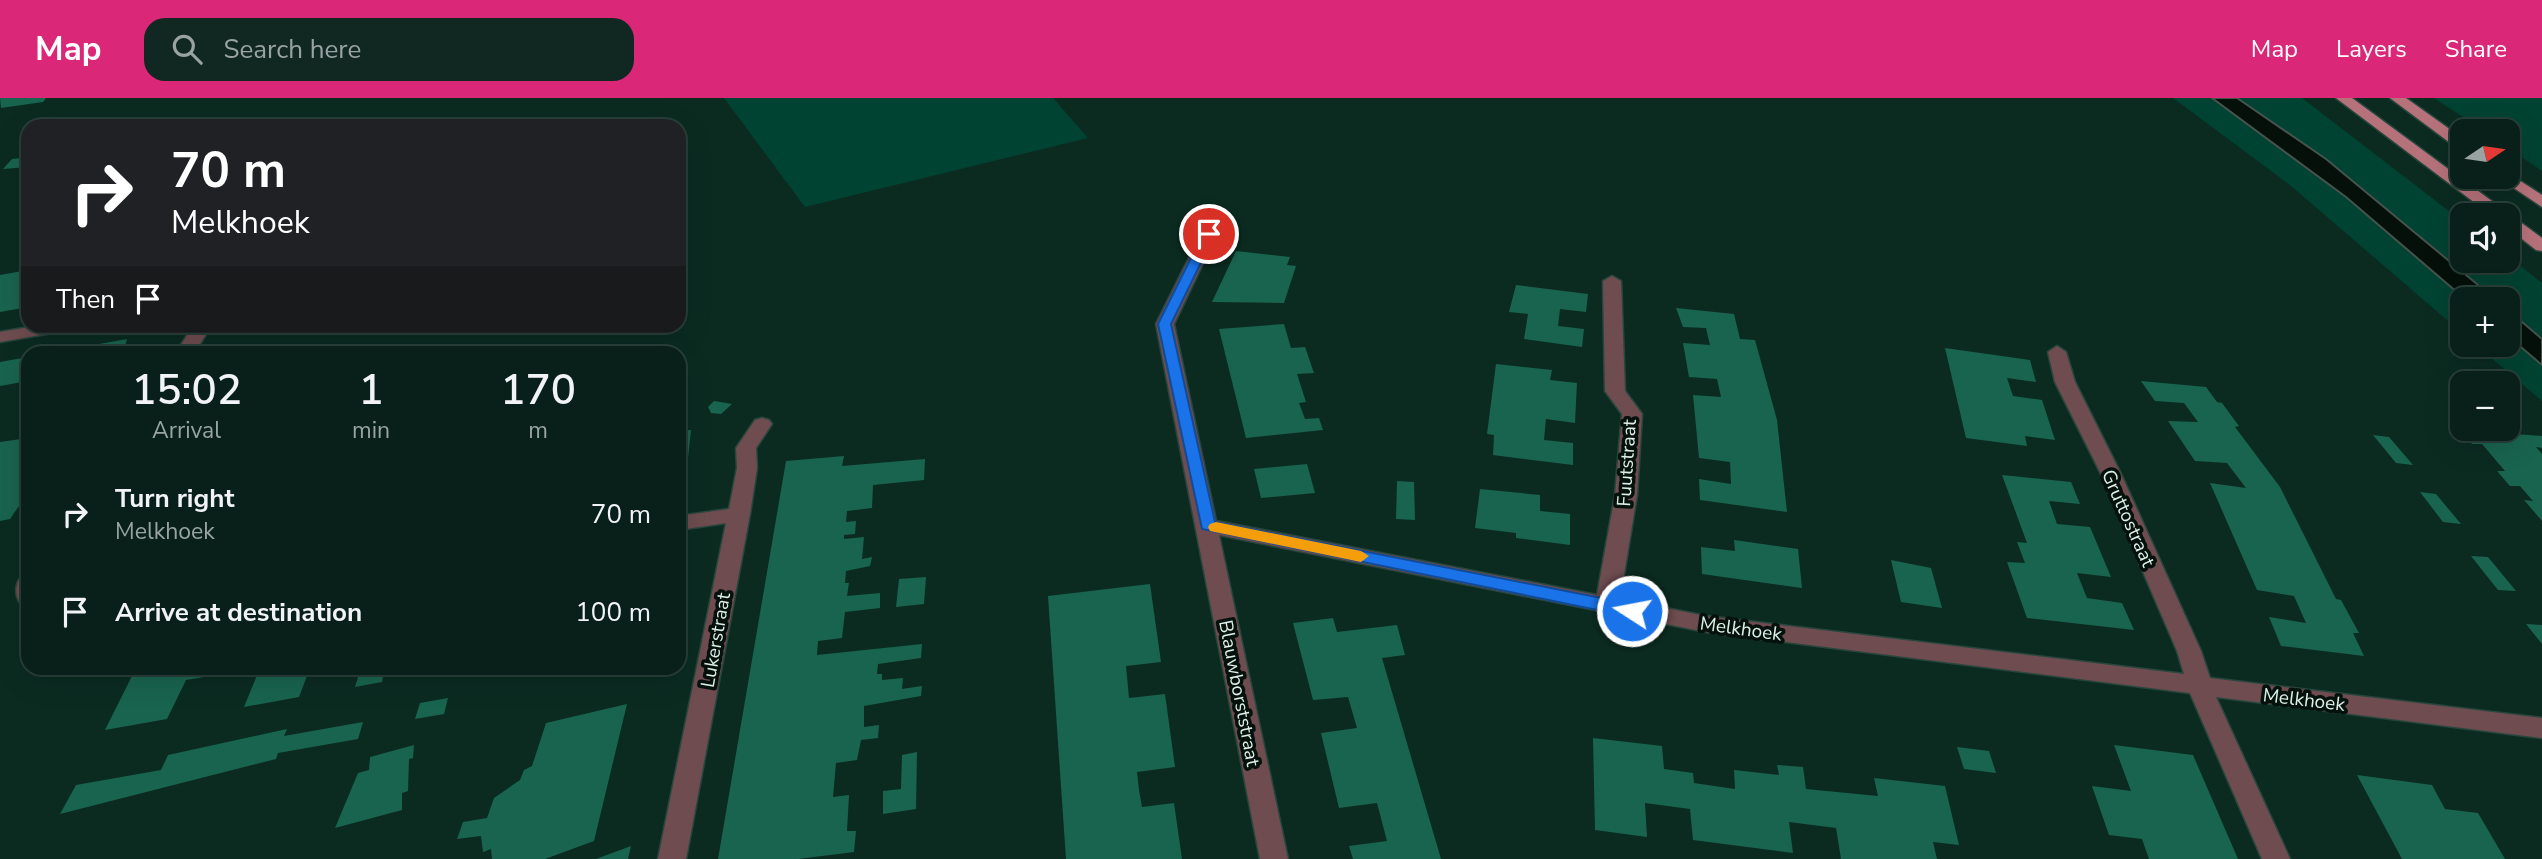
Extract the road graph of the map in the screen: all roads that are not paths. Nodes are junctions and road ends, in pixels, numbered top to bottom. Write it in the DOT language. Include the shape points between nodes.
graph roads {
  1 [pos="2343,98"];
  2 [pos="2397,98"];
  3 [pos="2450,136"];
  4 [pos="2520,186"];
  5 [pos="2542,202"];
  6 [pos="2485,203"];
  7 [pos="2520,229"];
  8 [pos="1209,234"];
  9 [pos="2542,246"];
  10 [pos="1612,281"];
  11 [pos="23,333"];
  12 [pos="0,337"];
  13 [pos="2057,352"];
  14 [pos="762,424"];
  15 [pos="739,514"];
  16 [pos="686,522"];
  17 [pos="1208,526"];
  18 [pos="1607,606"];
  19 [pos="2199,685"];
  20 [pos="2542,729"];
  21 [pos="672,859"];
  22 [pos="1274,859"];
  23 [pos="2276,859"];
  1 -- 6 [label="main road"];
  2 -- 3 [label="main road"];
  4 -- 5 [label="main road"];
  7 -- 9 [label="main road"];
  8 -- 17 [label="street" via="1165,324"];
  10 -- 18 [label="street, Fuutstraat" via="1615,391 1632,414 1626,495"];
  11 -- 12 [label="street"];
  13 -- 19 [label="street, Gruttostraat" via="2065,382 2189,651"];
  14 -- 15 [label="street, Lukerstraat" via="746,448"];
  15 -- 16 [label="street"];
  15 -- 21 [label="street, Lukerstraat"];
  17 -- 18 [label="street, Melkhoek"];
  17 -- 22 [label="street, Blauwborststraat"];
  18 -- 19 [label="street, Melkhoek" via="1706,624"];
  19 -- 20 [label="street, Melkhoek"];
  19 -- 23 [label="street, Gruttostraat"];
}
